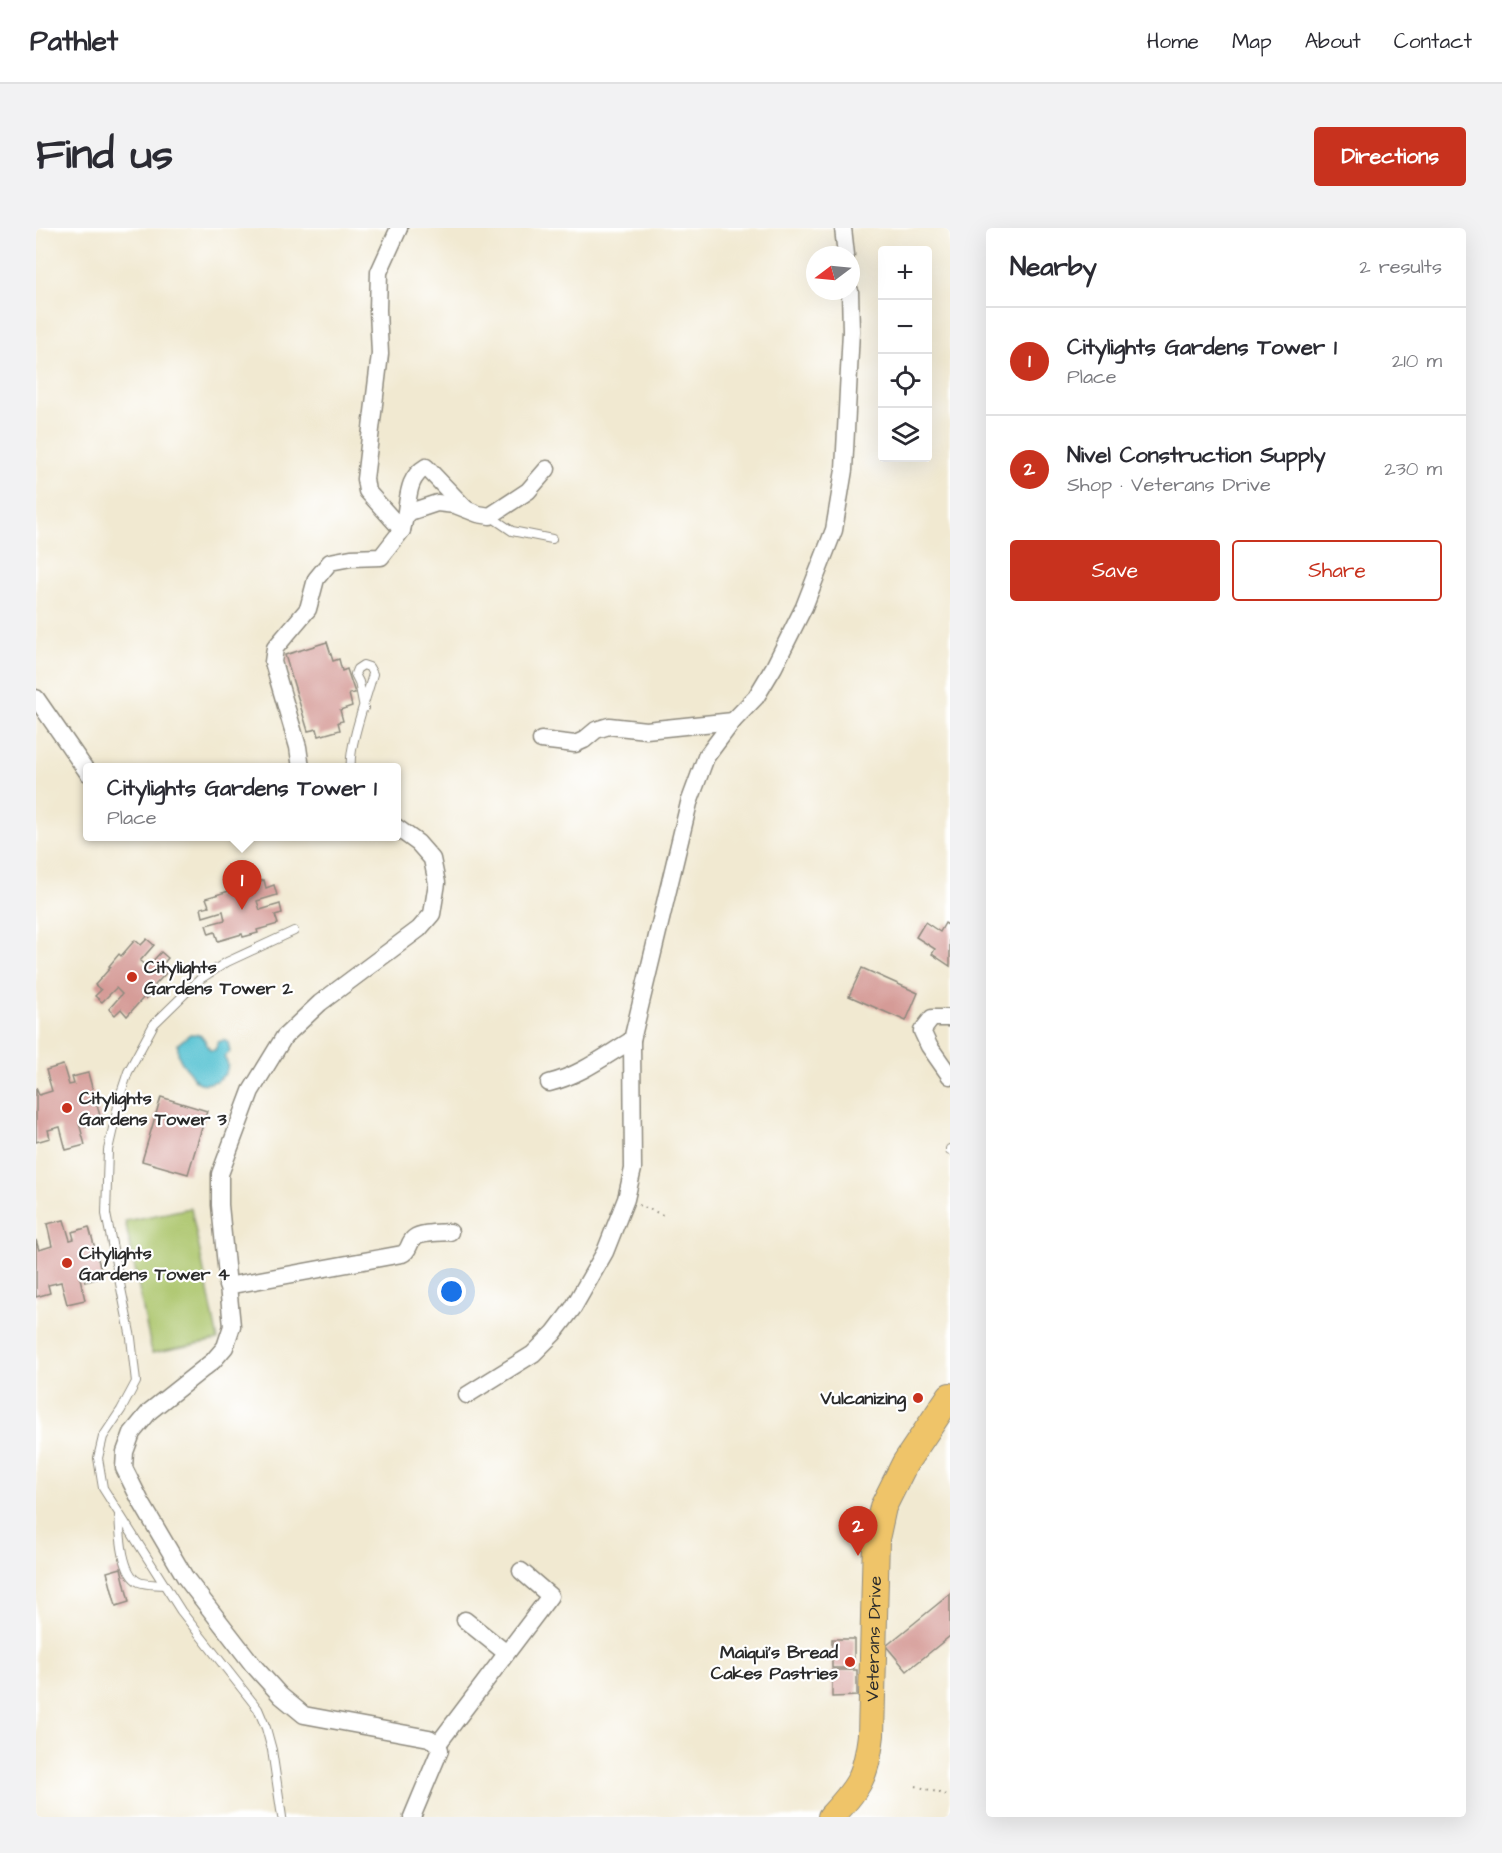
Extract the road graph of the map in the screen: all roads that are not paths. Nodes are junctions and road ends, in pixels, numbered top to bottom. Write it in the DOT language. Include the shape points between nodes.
graph roads {
  1 [pos="399,228"];
  2 [pos="843,228"];
  3 [pos="845,246"];
  4 [pos="850,300"];
  5 [pos="547,469"];
  6 [pos="468,510"];
  7 [pos="490,516"];
  8 [pos="404,524"];
  9 [pos="552,539"];
  10 [pos="372,680"];
  11 [pos="359,682"];
  12 [pos="36,698"];
  13 [pos="364,708"];
  14 [pos="734,721"];
  15 [pos="541,740"];
  16 [pos="300,763"];
  17 [pos="350,763"];
  18 [pos="83,767"];
  19 [pos="401,831"];
  20 [pos="294,931"];
  21 [pos="950,1018"];
  22 [pos="632,1041"];
  23 [pos="950,1076"];
  24 [pos="549,1083"];
  25 [pos="450,1232"];
  26 [pos="227,1286"];
  27 [pos="467,1395"];
  28 [pos="950,1396"];
  29 [pos="119,1514"];
  30 [pos="521,1571"];
  31 [pos="164,1585"];
  32 [pos="465,1620"];
  33 [pos="505,1652"];
  34 [pos="438,1744"];
  35 [pos="282,1817"];
  36 [pos="412,1817"];
  37 [pos="831,1817"];
  1 -- 8 [label="street" via="379,272 380,354 365,479 367,491"];
  2 -- 3 [label="street"];
  4 -- 14 [label="street" via="844,470 834,530 804,607 774,667 756,697"];
  5 -- 7 [label="street" via="528,491"];
  6 -- 7 [label="street"];
  6 -- 8 [label="street" via="437,503 410,512"];
  6 -- 8 [label="street" via="426,467 412,478"];
  7 -- 9 [label="lane" via="513,531"];
  8 -- 16 [label="street" via="381,557 330,562 316,579 308,609 275,648 273,662"];
  10 -- 11 [label="lane"];
  10 -- 11 [label="lane" via="371,669 363,666 356,671"];
  10 -- 13 [label="lane"];
  11 -- 13 [label="lane"];
  12 -- 18 [label="street"];
  13 -- 17 [label="lane"];
  14 -- 15 [label="street" via="646,730 609,726 575,744"];
  14 -- 22 [label="street" via="706,757 689,803"];
  19 -- 26 [label="street" via="432,859 437,883 432,914 419,929 320,1003 284,1037 251,1091 220,1174"];
  20 -- 29 [label="lane" via="200,979 154,1024 121,1093 108,1150 106,1214 136,1382 103,1437 98,1458 103,1488"];
  21 -- 23 [label="street" via="932,1018 922,1031"];
  22 -- 24 [label="street" via="584,1071"];
  22 -- 27 [label="street" via="633,1169 605,1252 554,1333 533,1354"];
  25 -- 26 [label="street" via="417,1236 402,1254"];
  26 -- 34 [label="street" via="232,1326 225,1347 150,1411 132,1433 124,1468 185,1577 282,1696 304,1715 429,1738"];
  28 -- 37 [label="main road, Veterans Drive" via="905,1463 883,1507 876,1539 868,1760 854,1792"];
  29 -- 31 [label="lane"];
  29 -- 31 [label="lane" via="120,1546 132,1575 139,1582"];
  30 -- 33 [label="street" via="550,1596"];
  31 -- 35 [label="lane" via="258,1709 272,1750"];
  32 -- 33 [label="street"];
  33 -- 34 [label="street"];
  34 -- 36 [label="street" via="440,1750"];
}
